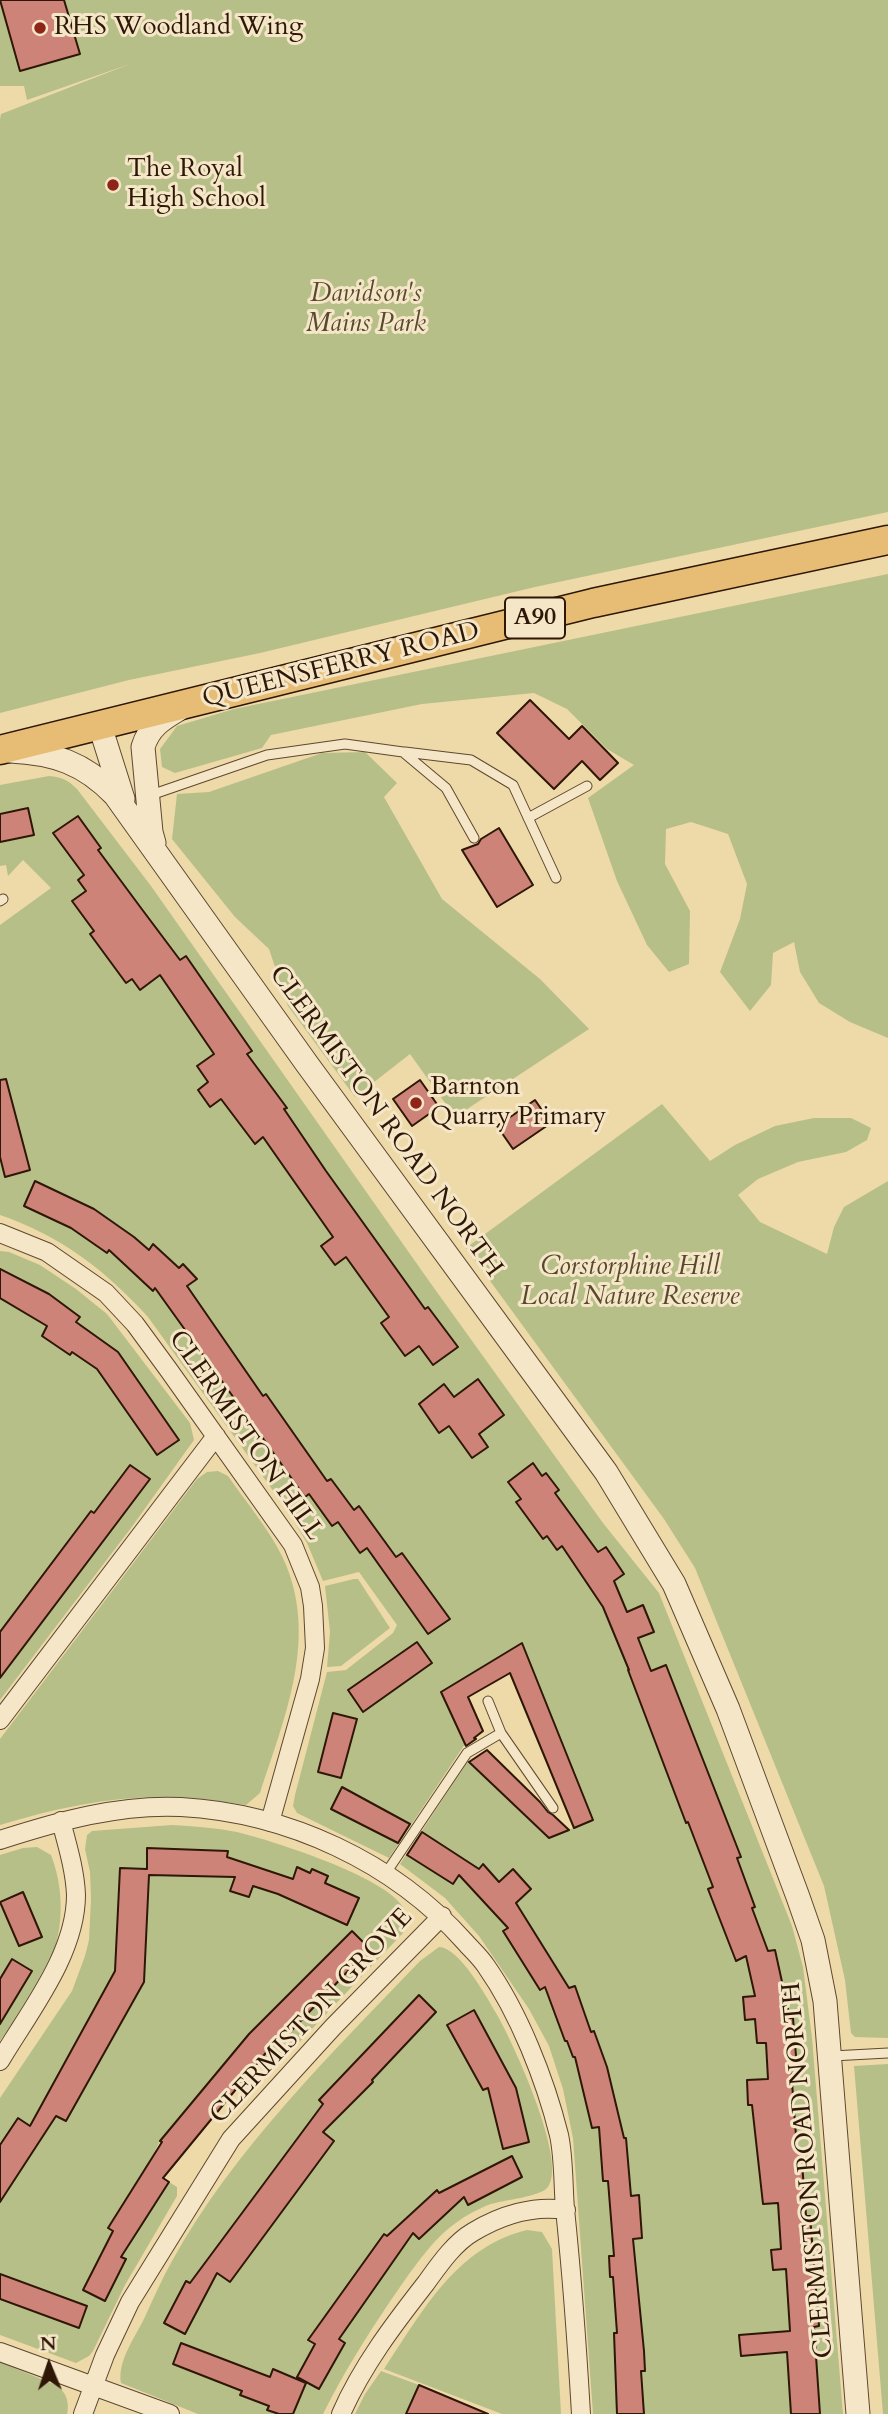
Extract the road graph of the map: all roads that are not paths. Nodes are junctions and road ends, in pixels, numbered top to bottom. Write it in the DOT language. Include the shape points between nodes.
graph roads {
  1 [pos="888,540"];
  2 [pos="184,705"];
  3 [pos="100,726"];
  4 [pos="0,750"];
  5 [pos="403,752"];
  6 [pos="587,786"];
  7 [pos="148,796"];
  8 [pos="125,809"];
  9 [pos="528,818"];
  10 [pos="474,838"];
  11 [pos="157,852"];
  12 [pos="556,878"];
  13 [pos="0,1233"];
  14 [pos="216,1436"];
  15 [pos="488,1701"];
  16 [pos="0,1720"];
  17 [pos="501,1733"];
  18 [pos="552,1808"];
  19 [pos="61,1821"];
  20 [pos="270,1822"];
  21 [pos="0,1839"];
  22 [pos="386,1873"];
  23 [pos="442,1916"];
  24 [pos="888,2053"];
  25 [pos="830,2056"];
  26 [pos="0,2061"];
  27 [pos="566,2210"];
  28 [pos="0,2352"];
  29 [pos="95,2385"];
  30 [pos="83,2414"];
  31 [pos="170,2414"];
  32 [pos="341,2414"];
  33 [pos="582,2414"];
  34 [pos="858,2414"];
  1 -- 2 [label="main road, QUEENSFERRY ROAD / A90" via="593,603"];
  2 -- 3 [label="main road, QUEENSFERRY ROAD / A90"];
  2 -- 7 [label="street, CLERMISTON ROAD NORTH" via="146,736"];
  3 -- 4 [label="main road, QUEENSFERRY ROAD / A90"];
  3 -- 8 [label="street, CLERMISTON ROAD NORTH"];
  4 -- 8 [label="street, CLERMISTON ROAD NORTH" via="73,763 101,780"];
  5 -- 7 [label="lane" via="345,744 267,755"];
  5 -- 9 [label="lane" via="471,760 513,785"];
  5 -- 10 [label="lane" via="446,788"];
  6 -- 9 [label="lane"];
  7 -- 8 [label="lane"];
  7 -- 11 [label="street, CLERMISTON ROAD NORTH"];
  8 -- 11 [label="street, CLERMISTON ROAD NORTH"];
  9 -- 12 [label="lane"];
  11 -- 25 [label="street, CLERMISTON ROAD NORTH" via="606,1472 674,1584 728,1709 813,1940"];
  13 -- 14 [label="street, CLERMISTON HILL" via="47,1252 106,1293 135,1324"];
  14 -- 16 [label="street"];
  14 -- 20 [label="street, CLERMISTON HILL" via="293,1545 313,1606 312,1671"];
  15 -- 17 [label="lane"];
  17 -- 18 [label="lane"];
  17 -- 22 [label="lane" via="467,1753"];
  19 -- 20 [label="street" via="114,1811 180,1807"];
  19 -- 21 [label="street"];
  19 -- 26 [label="street" via="76,1896 69,1936 62,1958"];
  20 -- 22 [label="street" via="308,1834"];
  22 -- 23 [label="street"];
  23 -- 27 [label="street" via="486,1965 543,2080 559,2138"];
  23 -- 29 [label="street, CLERMISTON GROVE" via="332,2027 231,2139 130,2302"];
  24 -- 25 [label="lane"];
  25 -- 34 [label="street, CLERMISTON ROAD NORTH"];
  27 -- 32 [label="street" via="547,2207 511,2214 471,2233 445,2258 406,2309 362,2371"];
  27 -- 33 [label="street"];
  28 -- 29 [label="street"];
  29 -- 30 [label="street, CLERMISTON GROVE"];
  29 -- 31 [label="street"];
}
